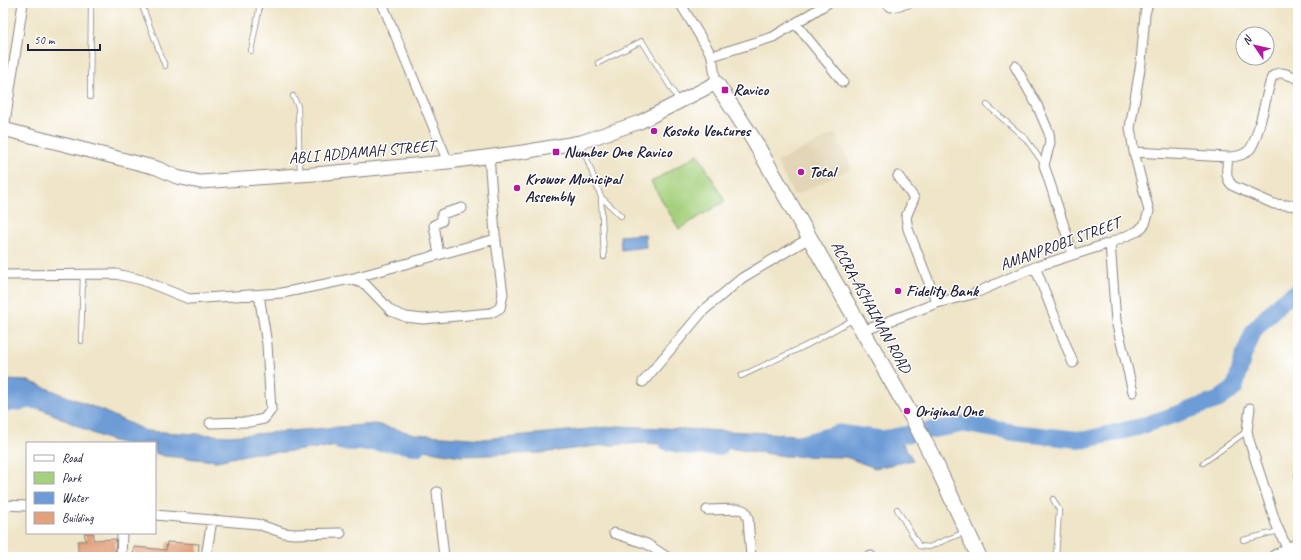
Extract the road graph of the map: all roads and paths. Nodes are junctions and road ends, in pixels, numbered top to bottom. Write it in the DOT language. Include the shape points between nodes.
graph roads {
  1 [pos="24,3"];
  2 [pos="91,3"];
  3 [pos="141,3"];
  4 [pos="258,3"];
  5 [pos="382,3"];
  6 [pos="680,3"];
  7 [pos="828,3"];
  8 [pos="886,3"];
  9 [pos="909,3"];
  10 [pos="1148,3"];
  11 [pos="796,24"];
  12 [pos="251,50"];
  13 [pos="712,56"];
  14 [pos="598,63"];
  15 [pos="165,66"];
  16 [pos="1015,66"];
  17 [pos="1298,78"];
  18 [pos="843,82"];
  19 [pos="716,83"];
  20 [pos="293,96"];
  21 [pos="90,97"];
  22 [pos="679,101"];
  23 [pos="987,105"];
  24 [pos="3,129"];
  25 [pos="581,142"];
  26 [pos="1134,152"];
  27 [pos="489,156"];
  28 [pos="1228,157"];
  29 [pos="448,162"];
  30 [pos="1044,165"];
  31 [pos="300,175"];
  32 [pos="898,176"];
  33 [pos="601,197"];
  34 [pos="1298,206"];
  35 [pos="462,208"];
  36 [pos="621,216"];
  37 [pos="811,237"];
  38 [pos="496,239"];
  39 [pos="1110,243"];
  40 [pos="1073,254"];
  41 [pos="439,255"];
  42 [pos="604,258"];
  43 [pos="1035,267"];
  44 [pos="84,274"];
  45 [pos="3,275"];
  46 [pos="350,279"];
  47 [pos="259,295"];
  48 [pos="937,303"];
  49 [pos="859,325"];
  50 [pos="81,340"];
  51 [pos="1073,363"];
  52 [pos="741,376"];
  53 [pos="643,382"];
  54 [pos="1133,392"];
  55 [pos="1250,408"];
  56 [pos="210,423"];
  57 [pos="1247,431"];
  58 [pos="1203,463"];
  59 [pos="437,492"];
  60 [pos="1053,499"];
  61 [pos="3,505"];
  62 [pos="26,506"];
  63 [pos="897,509"];
  64 [pos="707,510"];
  65 [pos="156,515"];
  66 [pos="212,520"];
  67 [pos="1279,531"];
  68 [pos="967,532"];
  69 [pos="341,533"];
  70 [pos="614,533"];
  71 [pos="122,534"];
  72 [pos="1243,540"];
  73 [pos="1292,551"];
  74 [pos="121,557"];
  75 [pos="206,557"];
  76 [pos="444,557"];
  77 [pos="667,557"];
  78 [pos="751,557"];
  79 [pos="980,557"];
  80 [pos="1056,557"];
  81 [pos="1275,557"];
  1 -- 24 [label="street"];
  2 -- 21 [label="lane"];
  3 -- 15 [label="lane"];
  4 -- 12 [label="lane" via="259,10"];
  5 -- 29 [label="street"];
  6 -- 13 [label="street"];
  7 -- 11 [label="street"];
  8 -- 9 [label="street" via="892,7"];
  10 -- 26 [label="street, AMANPROBI STREET" via="1130,128"];
  11 -- 13 [label="street" via="773,36"];
  11 -- 18 [label="street"];
  13 -- 19 [label="street"];
  14 -- 22 [label="lane" via="642,41"];
  16 -- 30 [label="street" via="1049,133 1050,143"];
  17 -- 28 [label="street" via="1280,72 1272,77 1254,141 1250,148 1237,157"];
  19 -- 22 [label="street, ABLI ADDAMAH STREET"];
  19 -- 37 [label="main road, ACCRA-ASHAIMAN ROAD" via="753,139"];
  20 -- 31 [label="lane" via="298,106"];
  22 -- 25 [label="street, ABLI ADDAMAH STREET" via="640,122"];
  23 -- 30 [label="lane" via="1026,139"];
  24 -- 31 [label="street, ABLI ADDAMAH STREET" via="156,168 177,177 200,182"];
  25 -- 27 [label="street, ABLI ADDAMAH STREET"];
  25 -- 33 [label="lane"];
  26 -- 28 [label="street"];
  26 -- 39 [label="street, AMANPROBI STREET" via="1149,211 1148,218 1138,230"];
  27 -- 29 [label="street, ABLI ADDAMAH STREET"];
  27 -- 38 [label="street"];
  28 -- 34 [label="street" via="1226,177 1233,186 1274,204"];
  29 -- 31 [label="street, ABLI ADDAMAH STREET"];
  30 -- 40 [label="street"];
  32 -- 48 [label="street" via="914,198 906,217 908,229"];
  33 -- 36 [label="lane"];
  33 -- 42 [label="lane"];
  35 -- 41 [label="street" via="442,214 442,221 434,225"];
  37 -- 49 [label="main road, ACCRA-ASHAIMAN ROAD"];
  37 -- 53 [label="street" via="742,278 709,307"];
  38 -- 41 [label="street"];
  38 -- 46 [label="street" via="503,294 500,308 491,313 423,319 406,317 392,311 365,284"];
  39 -- 40 [label="street, AMANPROBI STREET"];
  39 -- 54 [label="street" via="1116,321"];
  40 -- 43 [label="street, AMANPROBI STREET"];
  41 -- 46 [label="street"];
  43 -- 48 [label="street, AMANPROBI STREET" via="973,294"];
  43 -- 51 [label="street"];
  44 -- 45 [label="street"];
  44 -- 47 [label="street" via="116,274 142,280 188,299"];
  44 -- 50 [label="lane"];
  46 -- 47 [label="street" via="282,293"];
  47 -- 56 [label="street" via="267,344 271,410 264,419"];
  48 -- 49 [label="street, AMANPROBI STREET"];
  49 -- 52 [label="lane" via="807,345"];
  49 -- 68 [label="main road, ACCRA-ASHAIMAN ROAD" via="912,417"];
  55 -- 57 [label="street"];
  57 -- 58 [label="lane"];
  57 -- 67 [label="street"];
  59 -- 76 [label="street"];
  60 -- 80 [label="lane" via="1059,510"];
  61 -- 62 [label="street"];
  63 -- 68 [label="lane" via="919,546 929,547"];
  64 -- 78 [label="street" via="745,511 748,518"];
  65 -- 66 [label="street"];
  66 -- 69 [label="street" via="257,524 284,533"];
  66 -- 75 [label="street"];
  67 -- 72 [label="lane"];
  67 -- 73 [label="street"];
  68 -- 79 [label="main road, ACCRA-ASHAIMAN ROAD"];
  70 -- 77 [label="street" via="647,544"];
  71 -- 74 [label="street"];
  73 -- 81 [label="street"];
}
